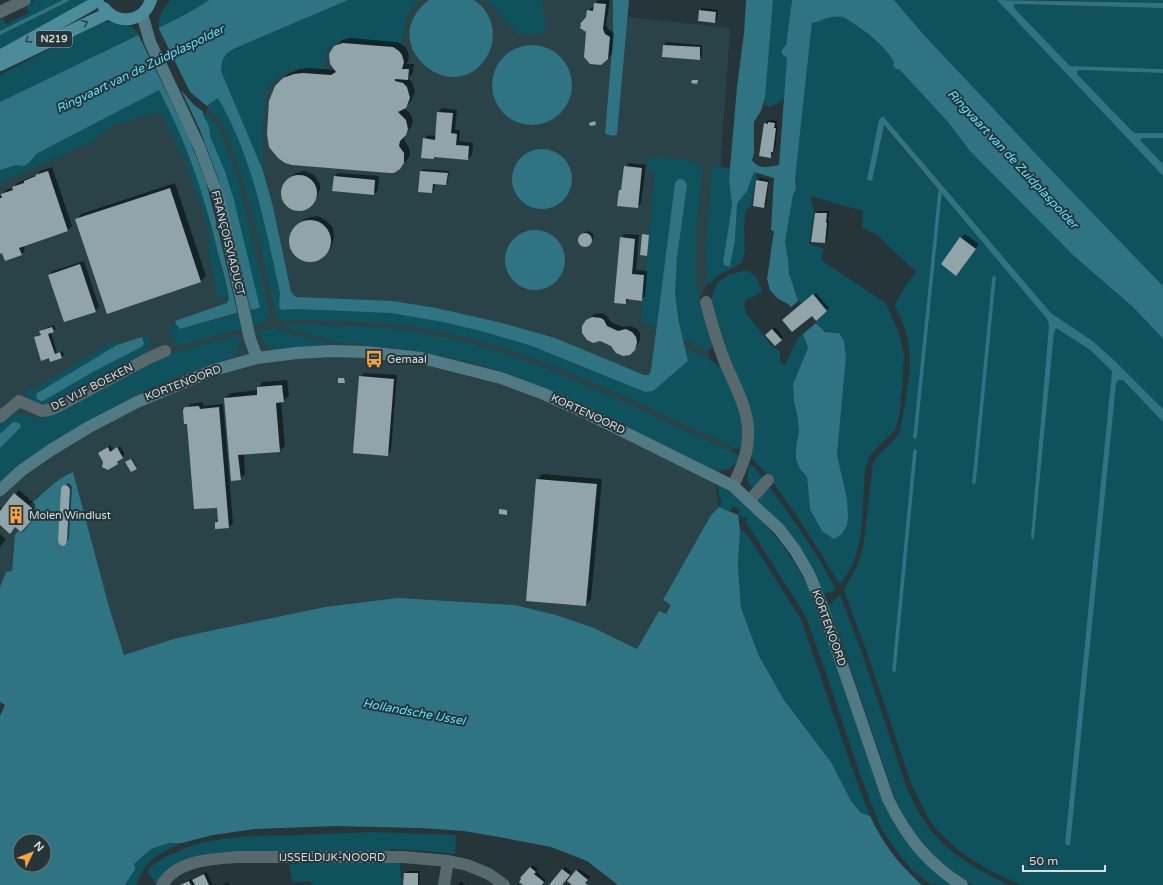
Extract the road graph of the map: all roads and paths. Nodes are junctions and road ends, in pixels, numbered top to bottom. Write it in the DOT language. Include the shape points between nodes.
graph roads {
  1 [pos="25,0"];
  2 [pos="99,0"];
  3 [pos="151,0"];
  4 [pos="0,12"];
  5 [pos="108,13"];
  6 [pos="137,16"];
  7 [pos="0,56"];
  8 [pos="0,65"];
  9 [pos="706,302"];
  10 [pos="166,351"];
  11 [pos="257,358"];
  12 [pos="0,417"];
  13 [pos="768,480"];
  14 [pos="733,486"];
  15 [pos="0,490"];
  16 [pos="750,500"];
  17 [pos="448,861"];
  18 [pos="162,885"];
  19 [pos="444,885"];
  20 [pos="504,885"];
  21 [pos="962,885"];
  1 -- 4 [label="street"];
  2 -- 5 [label="main road, N219"];
  2 -- 7 [label="main road, N219, one-way"];
  3 -- 6 [label="main road" via="148,8"];
  5 -- 6 [label="main road" via="122,20"];
  8 -- 5 [label="main road, N219, one-way"];
  6 -- 11 [label="street, FRANÇOISVIADUCT" via="199,146 220,202 250,339"];
  9 -- 14 [label="street" via="714,333 742,398 747,418 748,447"];
  10 -- 12 [label="street, DE VIJF BOEKEN" via="53,410 42,411 19,401"];
  11 -- 14 [label="street, KORTENOORD" via="332,351 366,352 422,358 501,378 586,413"];
  11 -- 15 [label="street, KORTENOORD" via="214,370 136,402 51,450 22,470"];
  13 -- 16 [label="street"];
  14 -- 16 [label="street, KORTENOORD"];
  16 -- 21 [label="street, KORTENOORD" via="779,529 809,574 888,799 898,820 925,856"];
  17 -- 18 [label="street, IJSSELDIJK-NOORD" via="404,856 237,857 200,861 186,866 173,872"];
  17 -- 19 [label="street"];
  17 -- 20 [label="street, IJSSELDIJK-NOORD" via="489,874"];
}
